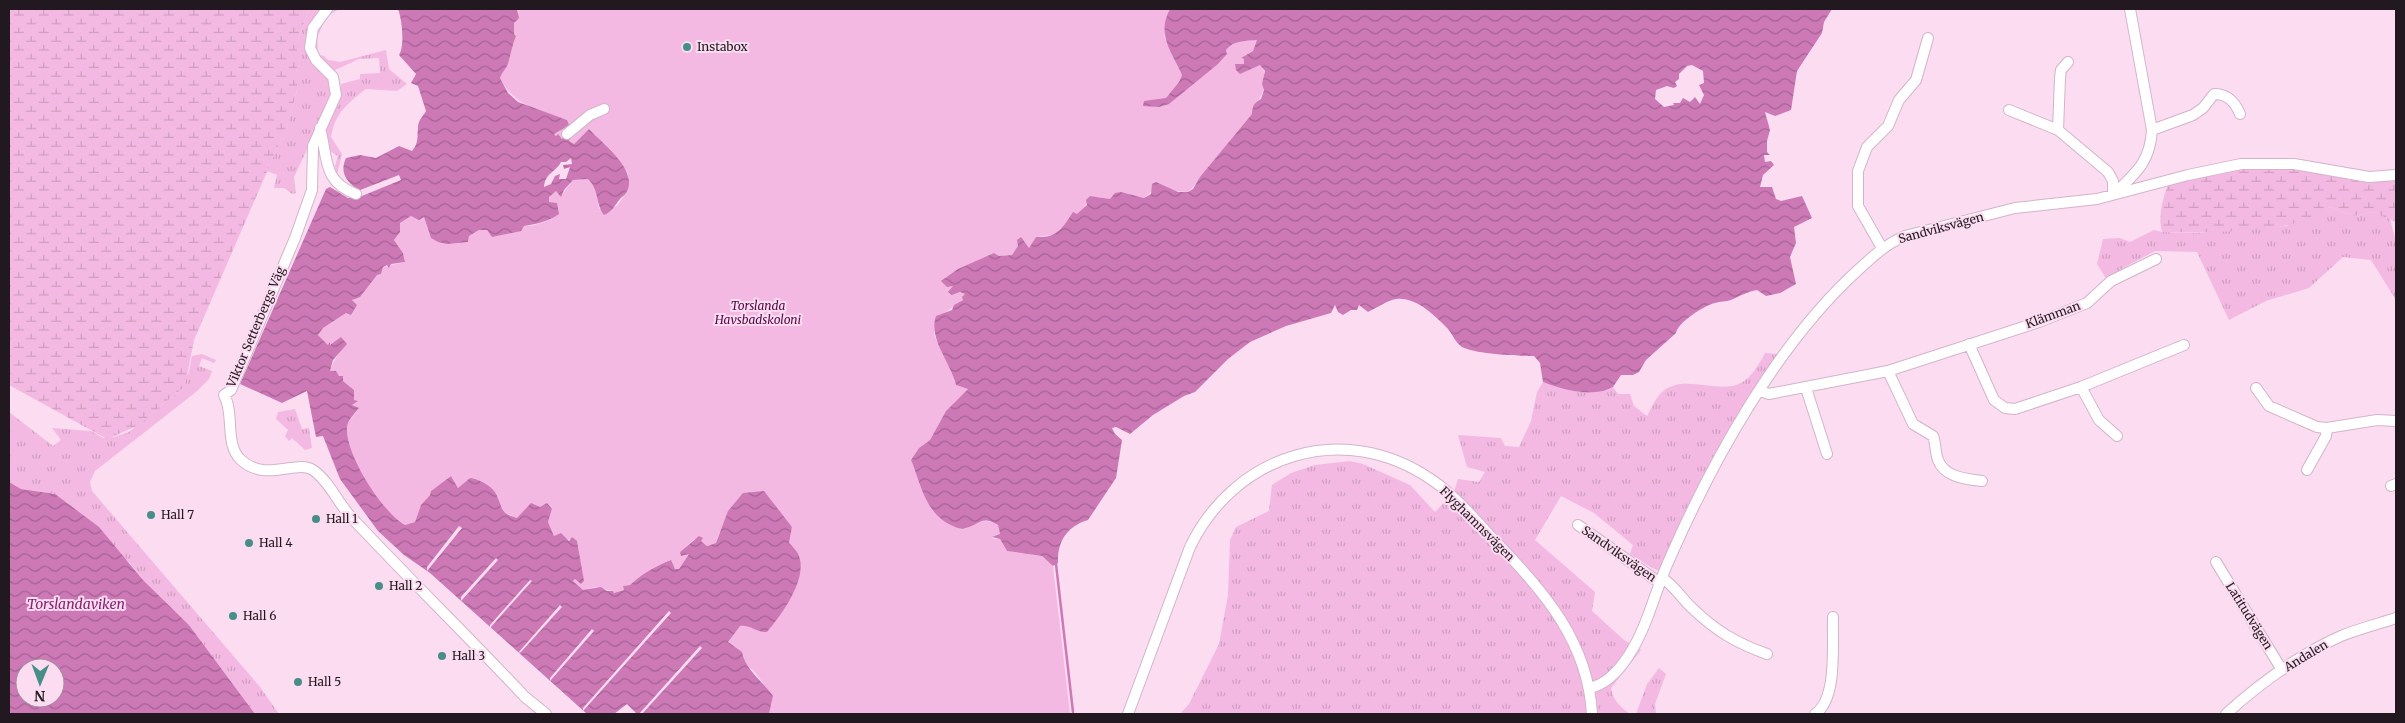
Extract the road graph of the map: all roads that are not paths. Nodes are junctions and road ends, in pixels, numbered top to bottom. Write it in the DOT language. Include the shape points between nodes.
graph roads {
  1 [pos="327,9"];
  2 [pos="2130,9"];
  3 [pos="1928,38"];
  4 [pos="2068,62"];
  5 [pos="604,109"];
  6 [pos="2009,110"];
  7 [pos="2240,114"];
  8 [pos="320,128"];
  9 [pos="2058,130"];
  10 [pos="2152,130"];
  11 [pos="567,134"];
  12 [pos="2396,175"];
  13 [pos="356,194"];
  14 [pos="2114,194"];
  15 [pos="1882,248"];
  16 [pos="2156,258"];
  17 [pos="1969,344"];
  18 [pos="2184,345"];
  19 [pos="1888,371"];
  20 [pos="2081,387"];
  21 [pos="1806,388"];
  22 [pos="2256,388"];
  23 [pos="1760,391"];
  24 [pos="2396,421"];
  25 [pos="2328,428"];
  26 [pos="2117,436"];
  27 [pos="1827,454"];
  28 [pos="2307,470"];
  29 [pos="1982,481"];
  30 [pos="1578,525"];
  31 [pos="2216,562"];
  32 [pos="1661,580"];
  33 [pos="1832,617"];
  34 [pos="2396,618"];
  35 [pos="1767,654"];
  36 [pos="2282,670"];
  37 [pos="1589,688"];
  38 [pos="546,714"];
  39 [pos="1128,714"];
  40 [pos="1592,714"];
  41 [pos="1814,714"];
  42 [pos="2226,714"];
  1 -- 8 [label="street, Viktor Setterbergs Väg" via="316,21 310,42 312,54 333,77 336,89"];
  2 -- 10 [label="street"];
  3 -- 15 [label="street" via="1916,80 1899,100 1888,126 1867,147 1858,171 1858,206"];
  4 -- 9 [label="street" via="2060,78"];
  5 -- 11 [label="street" via="590,115"];
  6 -- 9 [label="street"];
  7 -- 10 [label="street" via="2233,101 2214,94 2194,115"];
  8 -- 13 [label="street" via="326,164 332,178"];
  8 -- 38 [label="street, Viktor Setterbergs Väg" via="312,154 312,190 295,238 231,390 224,395 234,447 240,459 258,470 304,467 314,471 350,516 525,697"];
  9 -- 14 [label="street" via="2108,172"];
  10 -- 14 [label="street" via="2151,146 2144,163"];
  12 -- 14 [label="street, Sandviksvägen" via="2369,178 2294,164 2241,164"];
  14 -- 15 [label="street, Sandviksvägen" via="2078,202 2015,208 1905,236"];
  15 -- 23 [label="street, Sandviksvägen" via="1821,305"];
  16 -- 17 [label="street, Klämman" via="2111,281 2087,303 2072,310"];
  17 -- 19 [label="street, Klämman"];
  17 -- 20 [label="street" via="1994,400 2005,408 2015,409"];
  18 -- 20 [label="street"];
  19 -- 21 [label="street, Klämman"];
  19 -- 29 [label="street" via="1913,424 1933,436 1937,458 1943,468 1952,474"];
  20 -- 26 [label="street" via="2099,420"];
  21 -- 23 [label="street, Klämman" via="1769,394"];
  21 -- 27 [label="street"];
  22 -- 25 [label="street" via="2269,406 2304,423"];
  23 -- 32 [label="street, Sandviksvägen" via="1701,494"];
  24 -- 25 [label="street" via="2377,420"];
  25 -- 28 [label="street"];
  30 -- 32 [label="street, Sandviksvägen"];
  31 -- 36 [label="street, Latitudvägen"];
  32 -- 35 [label="street, Sandviksvägen" via="1726,636"];
  32 -- 37 [label="street, Sandviksvägen" via="1628,658 1612,676"];
  33 -- 41 [label="street" via="1829,688 1825,704"];
  34 -- 36 [label="street, Andalen" via="2342,636 2308,652"];
  36 -- 42 [label="street, Andalen"];
  37 -- 39 [label="street, Flyghamnsvägen" via="1578,651 1553,605 1444,489 1412,468 1387,458 1351,450 1328,450 1302,454 1267,467 1239,484 1208,516 1190,547"];
  37 -- 40 [label="street, Flyghamnsvägen"];
}
